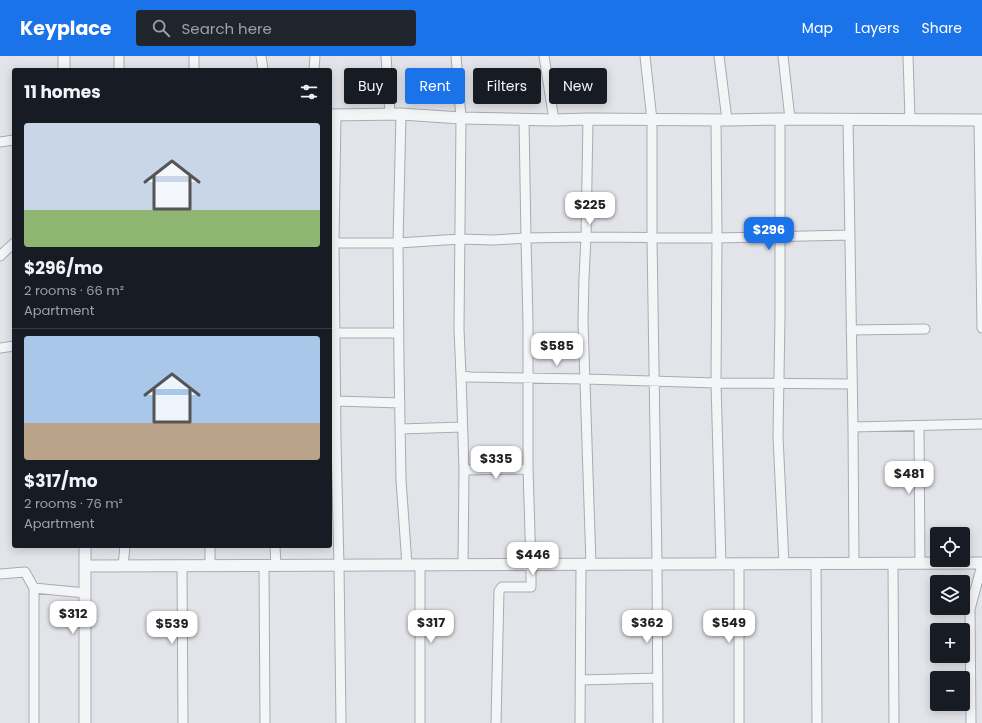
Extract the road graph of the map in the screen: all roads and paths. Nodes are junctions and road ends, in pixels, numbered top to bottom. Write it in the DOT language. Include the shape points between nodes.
graph roads {
  1 [pos="64,56"];
  2 [pos="119,56"];
  3 [pos="194,56"];
  4 [pos="261,56"];
  5 [pos="315,56"];
  6 [pos="386,56"];
  7 [pos="456,56"];
  8 [pos="544,56"];
  9 [pos="645,56"];
  10 [pos="719,56"];
  11 [pos="783,56"];
  12 [pos="908,56"];
  13 [pos="64,68"];
  14 [pos="119,68"];
  15 [pos="194,68"];
  16 [pos="263,68"];
  17 [pos="314,68"];
  18 [pos="395,114"];
  19 [pos="333,115"];
  20 [pos="461,118"];
  21 [pos="588,119"];
  22 [pos="785,119"];
  23 [pos="910,119"];
  24 [pos="524,120"];
  25 [pos="554,120"];
  26 [pos="652,120"];
  27 [pos="722,120"];
  28 [pos="848,120"];
  29 [pos="980,120"];
  30 [pos="12,140"];
  31 [pos="0,142"];
  32 [pos="981,232"];
  33 [pos="850,235"];
  34 [pos="586,237"];
  35 [pos="779,237"];
  36 [pos="526,238"];
  37 [pos="652,238"];
  38 [pos="717,238"];
  39 [pos="460,239"];
  40 [pos="332,243"];
  41 [pos="398,243"];
  42 [pos="12,245"];
  43 [pos="0,256"];
  44 [pos="982,328"];
  45 [pos="925,329"];
  46 [pos="851,330"];
  47 [pos="335,333"];
  48 [pos="399,333"];
  49 [pos="12,346"];
  50 [pos="0,348"];
  51 [pos="461,376"];
  52 [pos="528,377"];
  53 [pos="585,378"];
  54 [pos="654,381"];
  55 [pos="716,383"];
  56 [pos="779,383"];
  57 [pos="333,384"];
  58 [pos="852,384"];
  59 [pos="336,401"];
  60 [pos="400,403"];
  61 [pos="982,424"];
  62 [pos="919,426"];
  63 [pos="462,427"];
  64 [pos="853,427"];
  65 [pos="401,429"];
  66 [pos="528,469"];
  67 [pos="464,470"];
  68 [pos="85,548"];
  69 [pos="125,548"];
  70 [pos="210,548"];
  71 [pos="275,548"];
  72 [pos="657,564"];
  73 [pos="721,564"];
  74 [pos="739,564"];
  75 [pos="784,564"];
  76 [pos="816,564"];
  77 [pos="854,564"];
  78 [pos="893,564"];
  79 [pos="920,564"];
  80 [pos="982,564"];
  81 [pos="340,565"];
  82 [pos="407,565"];
  83 [pos="420,565"];
  84 [pos="462,565"];
  85 [pos="531,565"];
  86 [pos="586,565"];
  87 [pos="85,566"];
  88 [pos="123,566"];
  89 [pos="182,566"];
  90 [pos="210,566"];
  91 [pos="264,566"];
  92 [pos="276,566"];
  93 [pos="0,574"];
  94 [pos="34,588"];
  95 [pos="85,593"];
  96 [pos="658,678"];
  97 [pos="581,680"];
  98 [pos="34,723"];
  99 [pos="85,723"];
  100 [pos="184,723"];
  101 [pos="265,723"];
  102 [pos="341,723"];
  103 [pos="420,723"];
  104 [pos="496,723"];
  105 [pos="580,723"];
  106 [pos="658,723"];
  107 [pos="739,723"];
  108 [pos="817,723"];
  109 [pos="894,723"];
  110 [pos="971,723"];
  1 -- 13 [label="street"];
  2 -- 14 [label="street"];
  3 -- 15 [label="street"];
  4 -- 16 [label="street"];
  5 -- 17 [label="street"];
  6 -- 18 [label="street"];
  7 -- 20 [label="street"];
  8 -- 25 [label="street"];
  9 -- 26 [label="street"];
  10 -- 27 [label="street"];
  11 -- 22 [label="street"];
  12 -- 23 [label="street"];
  18 -- 19 [label="street"];
  18 -- 20 [label="street"];
  18 -- 41 [label="street"];
  19 -- 40 [label="street"];
  20 -- 24 [label="street"];
  20 -- 39 [label="street"];
  21 -- 25 [label="street"];
  21 -- 26 [label="street"];
  21 -- 34 [label="street"];
  22 -- 27 [label="street"];
  22 -- 28 [label="street"];
  22 -- 35 [label="street"];
  23 -- 28 [label="street"];
  23 -- 29 [label="street"];
  24 -- 25 [label="street"];
  24 -- 36 [label="street"];
  26 -- 27 [label="street"];
  26 -- 37 [label="street"];
  27 -- 38 [label="street"];
  28 -- 33 [label="street"];
  29 -- 32 [label="street"];
  30 -- 31 [label="street"];
  32 -- 44 [label="street"];
  33 -- 35 [label="street"];
  33 -- 46 [label="street"];
  34 -- 36 [label="street"];
  34 -- 37 [label="street"];
  34 -- 53 [label="street" via="583,322"];
  35 -- 38 [label="street"];
  35 -- 56 [label="street"];
  36 -- 39 [label="street"];
  36 -- 52 [label="street"];
  37 -- 38 [label="street"];
  37 -- 54 [label="street"];
  38 -- 55 [label="street"];
  39 -- 41 [label="street"];
  39 -- 51 [label="street"];
  40 -- 41 [label="street"];
  40 -- 47 [label="street"];
  41 -- 48 [label="street"];
  42 -- 43 [label="street"];
  45 -- 46 [label="street"];
  46 -- 58 [label="street"];
  47 -- 48 [label="street"];
  47 -- 57 [label="street"];
  48 -- 60 [label="street"];
  49 -- 50 [label="street"];
  51 -- 52 [label="street"];
  51 -- 63 [label="street"];
  52 -- 53 [label="street"];
  52 -- 66 [label="street"];
  53 -- 54 [label="street"];
  53 -- 86 [label="street"];
  54 -- 55 [label="street"];
  54 -- 72 [label="street"];
  55 -- 56 [label="street"];
  55 -- 73 [label="street"];
  56 -- 58 [label="street"];
  56 -- 75 [label="street" via="778,436"];
  57 -- 59 [label="street"];
  58 -- 64 [label="street"];
  59 -- 60 [label="street"];
  59 -- 81 [label="street"];
  60 -- 65 [label="street"];
  61 -- 62 [label="street"];
  62 -- 64 [label="street"];
  62 -- 79 [label="street"];
  63 -- 65 [label="street"];
  63 -- 67 [label="street"];
  64 -- 77 [label="street"];
  65 -- 82 [label="street" via="401,480"];
  66 -- 67 [label="street"];
  66 -- 85 [label="street"];
  67 -- 84 [label="street"];
  68 -- 87 [label="street"];
  69 -- 88 [label="street"];
  70 -- 90 [label="street"];
  71 -- 92 [label="street"];
  72 -- 73 [label="street"];
  72 -- 86 [label="street"];
  72 -- 96 [label="street"];
  73 -- 74 [label="street"];
  74 -- 75 [label="street"];
  74 -- 107 [label="street"];
  75 -- 76 [label="street"];
  76 -- 77 [label="street"];
  76 -- 108 [label="street"];
  77 -- 78 [label="street"];
  78 -- 79 [label="street"];
  78 -- 109 [label="street"];
  79 -- 80 [label="street"];
  80 -- 110 [label="street" via="970,609"];
  81 -- 82 [label="street"];
  81 -- 92 [label="street"];
  81 -- 102 [label="street"];
  82 -- 83 [label="street"];
  83 -- 84 [label="street"];
  83 -- 103 [label="street"];
  84 -- 85 [label="street"];
  85 -- 86 [label="street"];
  85 -- 104 [label="street" via="530,587 502,586 499,592"];
  86 -- 97 [label="street"];
  87 -- 88 [label="street"];
  87 -- 95 [label="street"];
  88 -- 89 [label="street"];
  89 -- 90 [label="street"];
  89 -- 100 [label="street"];
  90 -- 91 [label="street"];
  91 -- 92 [label="street"];
  91 -- 101 [label="street"];
  93 -- 94 [label="street" via="25,572"];
  94 -- 95 [label="street"];
  94 -- 98 [label="street"];
  95 -- 99 [label="street"];
  96 -- 97 [label="street"];
  96 -- 106 [label="street"];
  97 -- 105 [label="street"];
}
